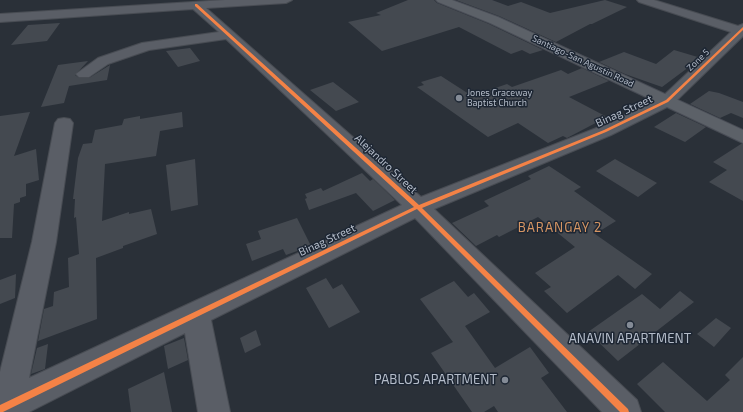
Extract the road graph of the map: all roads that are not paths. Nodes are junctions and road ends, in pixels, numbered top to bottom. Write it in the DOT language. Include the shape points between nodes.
graph roads {
  1 [pos="286,0"];
  2 [pos="442,0"];
  3 [pos="643,0"];
  4 [pos="196,5"];
  5 [pos="0,18"];
  6 [pos="742,31"];
  7 [pos="228,35"];
  8 [pos="84,74"];
  9 [pos="667,101"];
  10 [pos="64,123"];
  11 [pos="743,137"];
  12 [pos="418,208"];
  13 [pos="196,313"];
  14 [pos="4,407"];
  15 [pos="214,412"];
  16 [pos="625,412"];
  1 -- 4 [label="street"];
  2 -- 9 [label="main road, Santiago-San Agustin Road" via="494,20"];
  3 -- 6 [label="street"];
  4 -- 5 [label="street"];
  4 -- 7 [label="street, Alejandro Street"];
  6 -- 9 [label="street, Zone 5"];
  7 -- 8 [label="street" via="147,46 103,61"];
  7 -- 12 [label="street, Alejandro Street"];
  9 -- 11 [label="main road, Santiago-San Agustin Road"];
  9 -- 12 [label="street, Binag Street" via="605,131"];
  10 -- 14 [label="street" via="44,242"];
  12 -- 13 [label="street, Binag Street"];
  12 -- 16 [label="street, Alejandro Street"];
  13 -- 14 [label="street, Binag Street"];
  13 -- 15 [label="street"];
}
